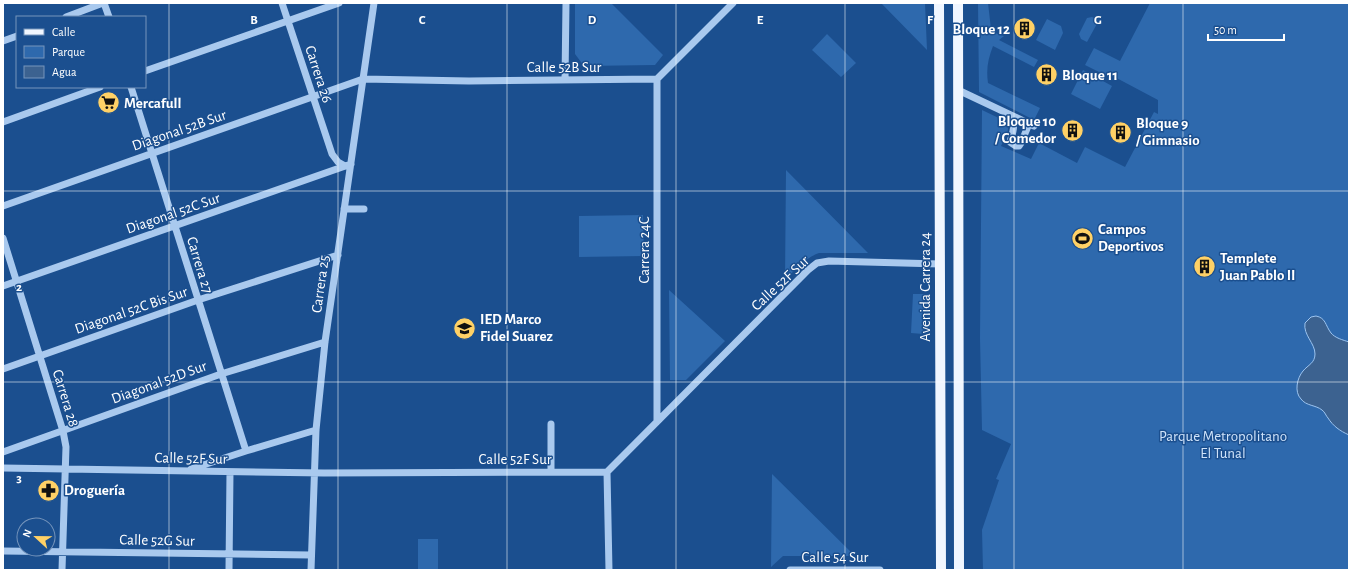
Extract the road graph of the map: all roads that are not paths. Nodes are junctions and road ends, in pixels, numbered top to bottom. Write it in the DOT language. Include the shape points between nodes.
graph roads {
  1 [pos="104,3"];
  2 [pos="282,3"];
  3 [pos="339,3"];
  4 [pos="374,3"];
  5 [pos="566,3"];
  6 [pos="733,3"];
  7 [pos="940,3"];
  8 [pos="958,3"];
  9 [pos="69,16"];
  10 [pos="109,16"];
  11 [pos="288,21"];
  12 [pos="16,36"];
  13 [pos="3,41"];
  14 [pos="146,71"];
  15 [pos="363,79"];
  16 [pos="657,79"];
  17 [pos="565,80"];
  18 [pos="97,88"];
  19 [pos="131,88"];
  20 [pos="958,90"];
  21 [pos="313,97"];
  22 [pos="1005,112"];
  23 [pos="3,122"];
  24 [pos="152,153"];
  25 [pos="332,154"];
  26 [pos="348,165"];
  27 [pos="329,172"];
  28 [pos="3,206"];
  29 [pos="344,209"];
  30 [pos="364,209"];
  31 [pos="175,226"];
  32 [pos="3,238"];
  33 [pos="338,255"];
  34 [pos="940,264"];
  35 [pos="17,282"];
  36 [pos="3,286"];
  37 [pos="198,300"];
  38 [pos="325,342"];
  39 [pos="40,356"];
  40 [pos="3,369"];
  41 [pos="221,374"];
  42 [pos="657,421"];
  43 [pos="551,424"];
  44 [pos="316,430"];
  45 [pos="63,431"];
  46 [pos="246,451"];
  47 [pos="3,452"];
  48 [pos="3,468"];
  49 [pos="66,470"];
  50 [pos="185,471"];
  51 [pos="230,472"];
  52 [pos="314,472"];
  53 [pos="551,472"];
  54 [pos="607,472"];
  55 [pos="3,551"];
  56 [pos="63,552"];
  57 [pos="229,554"];
  58 [pos="311,555"];
  59 [pos="62,570"];
  60 [pos="229,570"];
  61 [pos="311,570"];
  62 [pos="609,570"];
  63 [pos="790,570"];
  64 [pos="880,570"];
  65 [pos="941,570"];
  66 [pos="959,570"];
  1 -- 9 [label="street"];
  1 -- 10 [label="street"];
  2 -- 11 [label="street, Carrera 26"];
  3 -- 11 [label="street"];
  4 -- 15 [label="street, Carrera 25"];
  5 -- 17 [label="street"];
  6 -- 16 [label="street"];
  7 -- 34 [label="main road, Avenida Carrera 24"];
  8 -- 20 [label="main road"];
  11 -- 14 [label="street"];
  11 -- 21 [label="street, Carrera 26"];
  12 -- 13 [label="street"];
  15 -- 17 [label="street, Calle 52B Sur"];
  15 -- 21 [label="street, Diagonal 52B Sur"];
  15 -- 26 [label="street, Carrera 25"];
  16 -- 17 [label="street, Calle 52B Sur"];
  16 -- 42 [label="street, Carrera 24C"];
  18 -- 23 [label="street"];
  19 -- 24 [label="street, Carrera 27"];
  20 -- 22 [label="street"];
  20 -- 66 [label="main road"];
  21 -- 24 [label="street, Diagonal 52B Sur"];
  21 -- 25 [label="street, Carrera 26"];
  22 -- 22 [label="street" via="1031,125 1019,146 1011,144 1014,124"];
  24 -- 28 [label="street, Diagonal 52B Sur"];
  24 -- 31 [label="street, Carrera 27"];
  25 -- 26 [label="street, Carrera 26" via="338,162"];
  25 -- 27 [label="street, Carrera 26"];
  26 -- 27 [label="street, Diagonal 52C Sur"];
  26 -- 29 [label="street, Carrera 25"];
  27 -- 31 [label="street, Diagonal 52C Sur"];
  29 -- 30 [label="street"];
  29 -- 33 [label="street, Carrera 25"];
  31 -- 35 [label="street, Diagonal 52C Sur"];
  31 -- 37 [label="street, Carrera 27"];
  32 -- 35 [label="street, Carrera 28"];
  33 -- 37 [label="street, Diagonal 52C Bis Sur"];
  33 -- 38 [label="street, Carrera 25"];
  34 -- 42 [label="street, Calle 52F Sur" via="829,261 817,263"];
  34 -- 65 [label="main road, Avenida Carrera 24"];
  35 -- 36 [label="street, Diagonal 52C Sur"];
  35 -- 39 [label="street, Carrera 28"];
  37 -- 39 [label="street, Diagonal 52C Bis Sur"];
  37 -- 41 [label="street, Carrera 27"];
  38 -- 41 [label="street, Diagonal 52D Sur"];
  38 -- 44 [label="street, Carrera 25"];
  39 -- 40 [label="street, Diagonal 52C Bis Sur"];
  39 -- 45 [label="street, Carrera 28"];
  41 -- 45 [label="street, Diagonal 52D Sur"];
  41 -- 46 [label="street, Carrera 27"];
  42 -- 54 [label="street, Calle 52F Sur"];
  43 -- 53 [label="street"];
  44 -- 46 [label="street"];
  44 -- 52 [label="street, Carrera 25"];
  45 -- 47 [label="street, Diagonal 52D Sur"];
  45 -- 49 [label="street, Carrera 28"];
  46 -- 50 [label="street"];
  48 -- 49 [label="street, Calle 52F Sur"];
  49 -- 50 [label="street, Calle 52F Sur"];
  49 -- 56 [label="street, Carrera 28"];
  50 -- 51 [label="street, Calle 52F Sur"];
  51 -- 52 [label="street, Calle 52F Sur"];
  51 -- 57 [label="street"];
  52 -- 53 [label="street, Calle 52F Sur"];
  52 -- 58 [label="street, Carrera 25"];
  53 -- 54 [label="street, Calle 52F Sur"];
  54 -- 62 [label="street"];
  55 -- 56 [label="street, Calle 52G Sur"];
  56 -- 57 [label="street, Calle 52G Sur"];
  56 -- 59 [label="street, Carrera 28"];
  57 -- 58 [label="street, Calle 52G Sur"];
  57 -- 60 [label="street"];
  58 -- 61 [label="street, Carrera 25"];
  63 -- 64 [label="street, Calle 54 Sur"];
}
